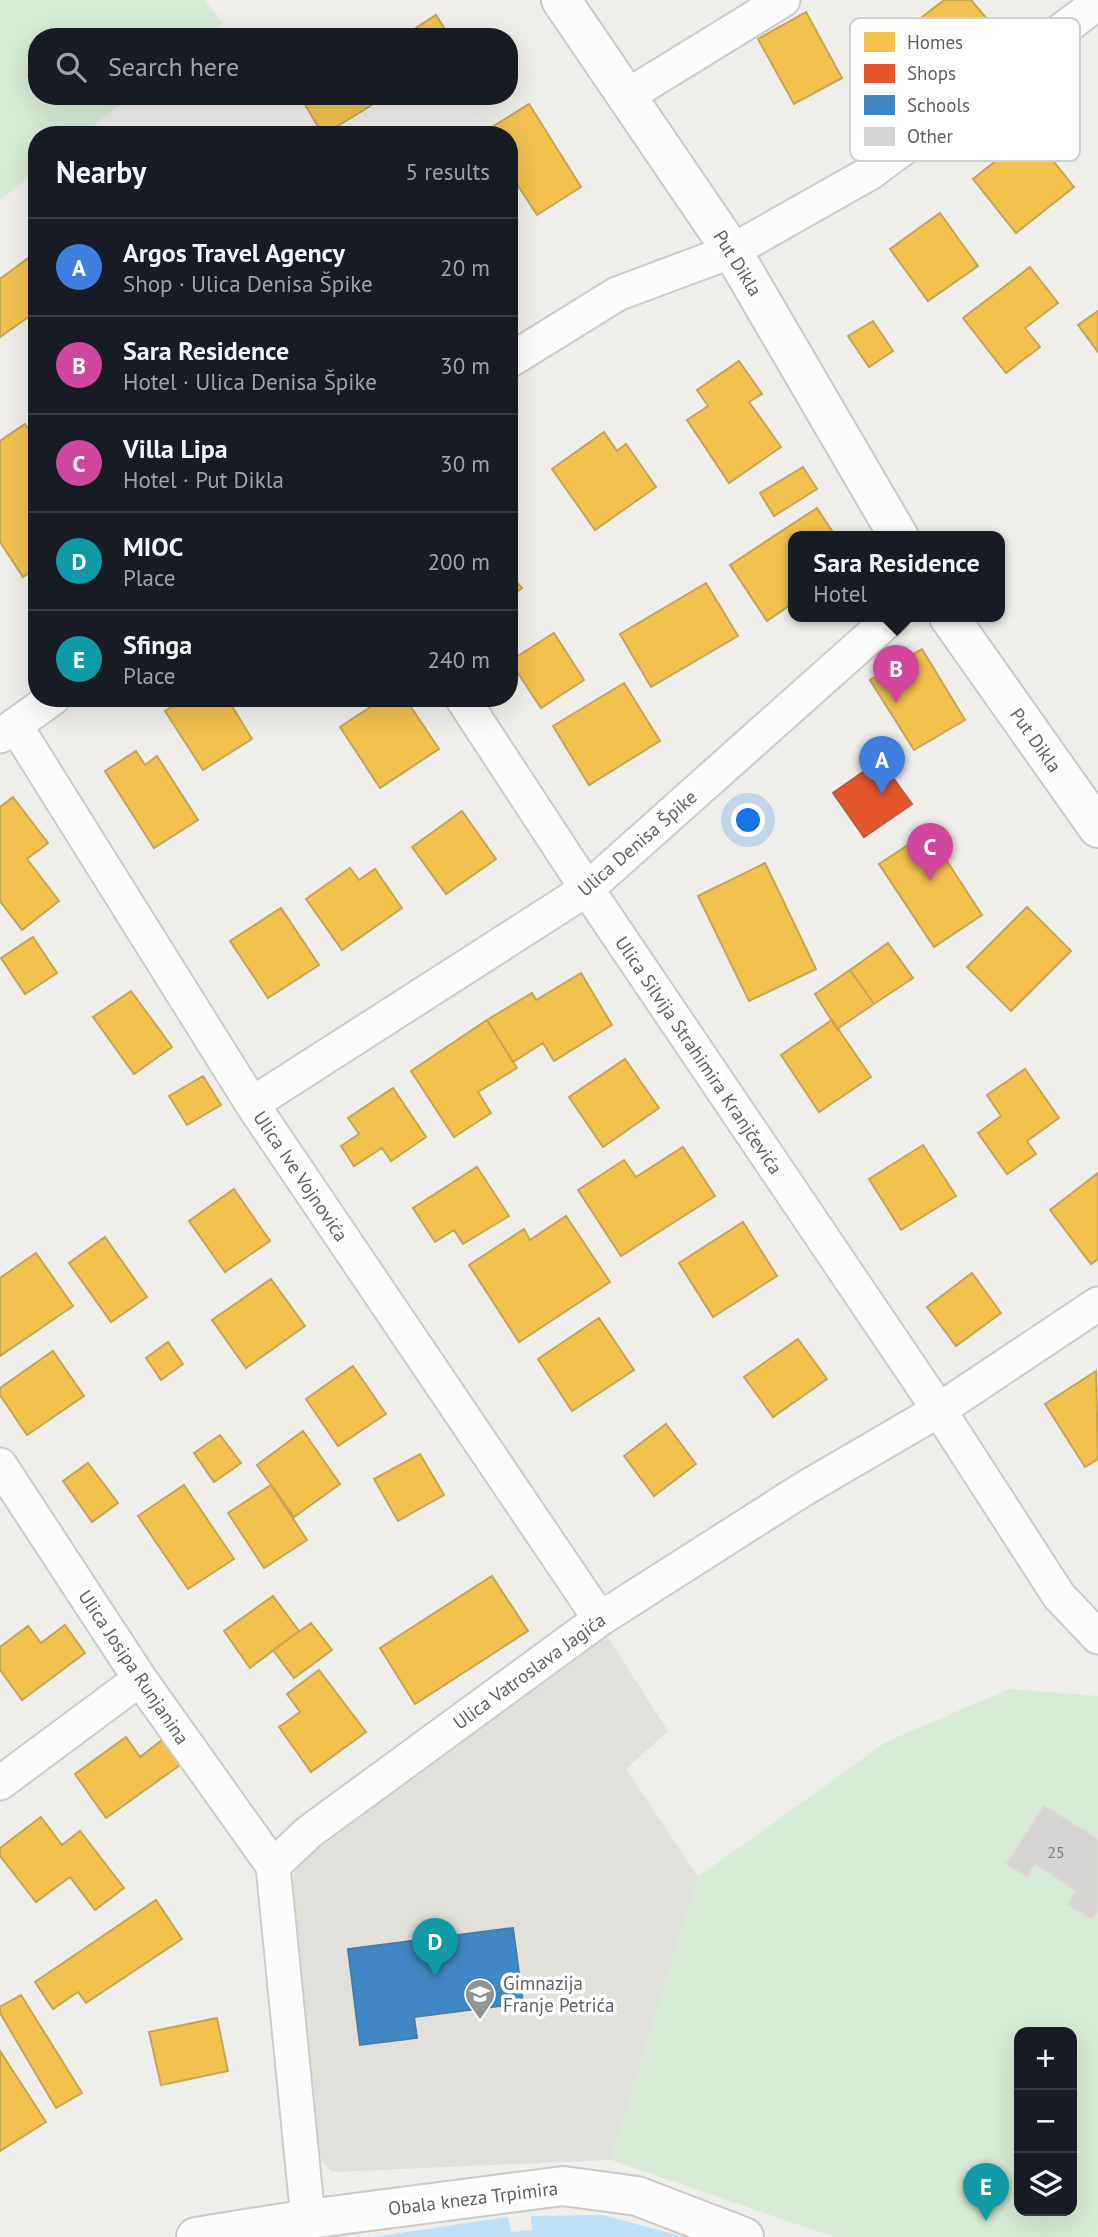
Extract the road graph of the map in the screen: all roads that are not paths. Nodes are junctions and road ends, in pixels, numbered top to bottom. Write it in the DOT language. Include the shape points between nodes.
graph roads {
  1 [pos="561,0"];
  2 [pos="783,0"];
  3 [pos="1098,3"];
  4 [pos="1078,18"];
  5 [pos="627,96"];
  6 [pos="886,161"];
  7 [pos="732,251"];
  8 [pos="518,354"];
  9 [pos="895,531"];
  10 [pos="886,622"];
  11 [pos="953,622"];
  12 [pos="40,707"];
  13 [pos="469,707"];
  14 [pos="8,730"];
  15 [pos="1098,828"];
  16 [pos="587,890"];
  17 [pos="252,1104"];
  18 [pos="1098,1304"];
  19 [pos="939,1410"];
  20 [pos="0,1465"];
  21 [pos="600,1619"];
  22 [pos="1098,1637"];
  23 [pos="140,1679"];
  24 [pos="0,1783"];
  25 [pos="273,1866"];
  26 [pos="308,2219"];
  27 [pos="196,2237"];
  28 [pos="744,2237"];
  1 -- 5 [label="street, Put Dikla"];
  2 -- 5 [label="street"];
  3 -- 4 [label="street"];
  5 -- 7 [label="street, Put Dikla"];
  6 -- 7 [label="street"];
  7 -- 8 [label="street" via="617,294"];
  7 -- 9 [label="street, Put Dikla"];
  10 -- 16 [label="street, Ulica Denisa Špike"];
  11 -- 15 [label="street, Put Dikla"];
  12 -- 14 [label="street"];
  13 -- 16 [label="street, Ulica Silvija Strahimira Kranjčevića"];
  14 -- 17 [label="street, Ulica Ive Vojnovića"];
  16 -- 17 [label="street, Ulica Denisa Špike"];
  16 -- 19 [label="street, Ulica Silvija Strahimira Kranjčevića"];
  17 -- 21 [label="street, Ulica Ive Vojnovića"];
  18 -- 19 [label="street, Ulica Vatroslava Jagića"];
  19 -- 21 [label="street, Ulica Vatroslava Jagića" via="802,1490"];
  19 -- 22 [label="street, Ulica Silvija Strahimira Kranjčevića" via="1059,1596"];
  20 -- 23 [label="street, Ulica Josipa Runjanina"];
  21 -- 25 [label="street, Ulica Vatroslava Jagića" via="309,1832"];
  23 -- 24 [label="street"];
  23 -- 25 [label="street, Ulica Josipa Runjanina"];
  25 -- 26 [label="street"];
  26 -- 27 [label="street, Obala kneza Trpimira"];
  26 -- 28 [label="street, Obala kneza Trpimira" via="563,2186 637,2196"];
}
